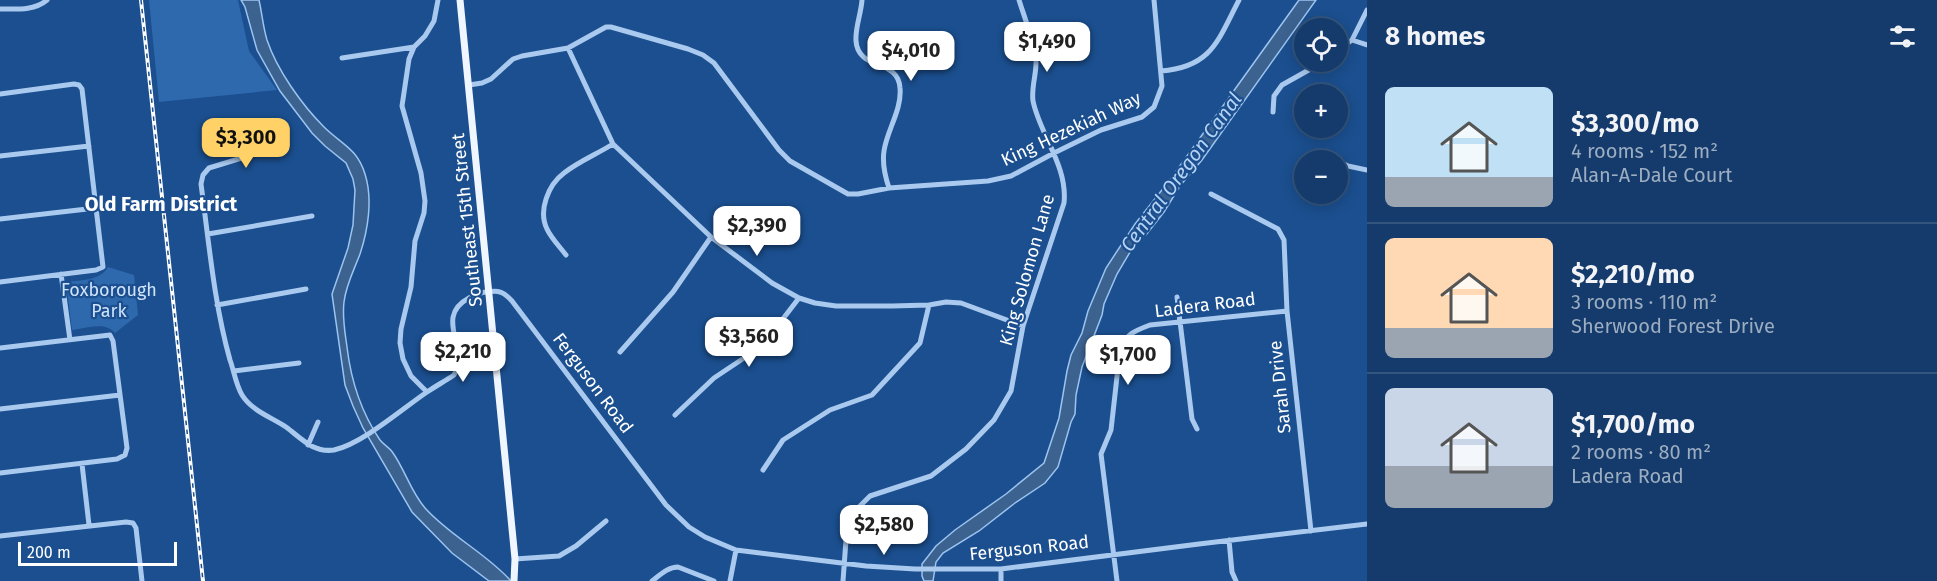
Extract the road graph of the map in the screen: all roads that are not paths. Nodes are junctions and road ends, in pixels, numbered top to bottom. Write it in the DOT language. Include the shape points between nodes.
graph roads {
  1 [pos="47,0"];
  2 [pos="438,0"];
  3 [pos="460,0"];
  4 [pos="862,0"];
  5 [pos="1019,0"];
  6 [pos="1154,0"];
  7 [pos="1239,0"];
  8 [pos="0,9"];
  9 [pos="1367,10"];
  10 [pos="1352,40"];
  11 [pos="1348,43"];
  12 [pos="1367,45"];
  13 [pos="414,47"];
  14 [pos="568,48"];
  15 [pos="342,58"];
  16 [pos="1161,71"];
  17 [pos="1305,72"];
  18 [pos="469,85"];
  19 [pos="0,94"];
  20 [pos="1273,112"];
  21 [pos="613,144"];
  22 [pos="89,146"];
  23 [pos="281,146"];
  24 [pos="1054,153"];
  25 [pos="0,156"];
  26 [pos="1348,166"];
  27 [pos="1367,170"];
  28 [pos="889,188"];
  29 [pos="1212,194"];
  30 [pos="96,208"];
  31 [pos="312,216"];
  32 [pos="0,219"];
  33 [pos="208,234"];
  34 [pos="711,237"];
  35 [pos="566,255"];
  36 [pos="62,274"];
  37 [pos="0,282"];
  38 [pos="306,289"];
  39 [pos="490,291"];
  40 [pos="1177,297"];
  41 [pos="799,298"];
  42 [pos="217,305"];
  43 [pos="929,305"];
  44 [pos="1287,310"];
  45 [pos="1180,322"];
  46 [pos="1023,326"];
  47 [pos="70,340"];
  48 [pos="0,348"];
  49 [pos="620,352"];
  50 [pos="299,363"];
  51 [pos="234,371"];
  52 [pos="427,392"];
  53 [pos="120,395"];
  54 [pos="0,410"];
  55 [pos="675,416"];
  56 [pos="318,422"];
  57 [pos="1197,429"];
  58 [pos="308,445"];
  59 [pos="82,464"];
  60 [pos="763,470"];
  61 [pos="0,473"];
  62 [pos="606,521"];
  63 [pos="1367,524"];
  64 [pos="89,525"];
  65 [pos="1311,531"];
  66 [pos="0,536"];
  67 [pos="1229,540"];
  68 [pos="736,550"];
  69 [pos="1113,554"];
  70 [pos="514,559"];
  71 [pos="845,564"];
  72 [pos="1001,569"];
  73 [pos="142,581"];
  74 [pos="514,581"];
  75 [pos="652,581"];
  76 [pos="714,581"];
  77 [pos="730,581"];
  78 [pos="843,581"];
  79 [pos="1001,581"];
  80 [pos="1117,581"];
  81 [pos="1236,581"];
  1 -- 8 [label="street" via="22,9"];
  2 -- 13 [label="street" via="434,21"];
  3 -- 18 [label="main road, Southeast 15th Street"];
  4 -- 28 [label="street" via="858,49 869,62 888,68 898,77 900,88 900,102 884,152"];
  5 -- 24 [label="street, King Solomon Lane" via="1036,58 1033,98"];
  6 -- 16 [label="street, King Hezekiah Way"];
  7 -- 16 [label="street" via="1205,57 1186,67"];
  9 -- 10 [label="street"];
  10 -- 11 [label="street"];
  10 -- 12 [label="street"];
  13 -- 15 [label="street"];
  13 -- 52 [label="street" via="402,106 426,201 415,241 400,343 411,376"];
  14 -- 18 [label="street, King Hezekiah Way" via="513,59 491,79"];
  14 -- 21 [label="street"];
  14 -- 28 [label="street, King Hezekiah Way" via="611,27 703,55 714,63 790,161 848,194"];
  16 -- 24 [label="street, King Hezekiah Way" via="1159,97 1142,117 1101,130"];
  17 -- 20 [label="street" via="1282,85 1274,96"];
  18 -- 39 [label="main road, Southeast 15th Street"];
  19 -- 22 [label="street" via="79,85"];
  21 -- 34 [label="street"];
  21 -- 35 [label="street" via="563,174 545,202 543,213 548,231"];
  22 -- 25 [label="street"];
  22 -- 30 [label="street"];
  23 -- 33 [label="street" via="210,168 203,175"];
  24 -- 28 [label="street, King Hezekiah Way" via="1011,176 988,181"];
  24 -- 46 [label="street, King Solomon Lane" via="1064,184 1064,203"];
  26 -- 27 [label="street"];
  29 -- 44 [label="street, Sarah Drive" via="1278,229 1284,240"];
  30 -- 32 [label="street"];
  30 -- 36 [label="street" via="103,267"];
  31 -- 33 [label="street"];
  33 -- 42 [label="street"];
  34 -- 41 [label="street" via="772,283"];
  34 -- 49 [label="street" via="673,292"];
  36 -- 37 [label="street"];
  36 -- 47 [label="street"];
  38 -- 42 [label="street"];
  39 -- 52 [label="street" via="465,300 455,311 458,368 454,375"];
  39 -- 68 [label="street, Ferguson Road" via="507,295 677,517 705,537"];
  39 -- 70 [label="main road, Southeast 15th Street"];
  40 -- 45 [label="street"];
  41 -- 43 [label="street" via="836,306"];
  41 -- 55 [label="street" via="762,346 714,378"];
  42 -- 51 [label="street"];
  43 -- 46 [label="street" via="961,303"];
  43 -- 60 [label="street" via="920,343 872,395 830,410 783,440"];
  44 -- 45 [label="street, Ladera Road"];
  44 -- 65 [label="street, Sarah Drive"];
  45 -- 57 [label="street" via="1192,419"];
  45 -- 69 [label="street, Ladera Road" via="1132,333 1120,350 1111,430 1101,454"];
  46 -- 71 [label="street, King Solomon Lane" via="1011,391 994,420 966,449 931,476 870,496 854,512 846,540"];
  47 -- 48 [label="street"];
  47 -- 53 [label="street" via="110,335"];
  50 -- 51 [label="street"];
  51 -- 58 [label="street" via="249,404"];
  52 -- 58 [label="street" via="343,447 333,450"];
  53 -- 54 [label="street"];
  53 -- 59 [label="street" via="125,455"];
  56 -- 58 [label="street"];
  59 -- 61 [label="street"];
  59 -- 64 [label="street"];
  62 -- 70 [label="street" via="559,556"];
  63 -- 65 [label="street, Ferguson Road"];
  64 -- 66 [label="street"];
  64 -- 73 [label="street" via="134,524"];
  65 -- 67 [label="street, Ferguson Road"];
  67 -- 69 [label="street, Ferguson Road"];
  67 -- 81 [label="street"];
  68 -- 71 [label="street, Ferguson Road"];
  68 -- 77 [label="street"];
  69 -- 72 [label="street, Ferguson Road"];
  69 -- 80 [label="street, Ladera Road"];
  70 -- 74 [label="main road, Southeast 15th Street"];
  71 -- 72 [label="street, Ferguson Road" via="921,570"];
  71 -- 78 [label="street, King Solomon Lane"];
  72 -- 79 [label="street"];
  75 -- 76 [label="street" via="666,570 678,567"];
}
